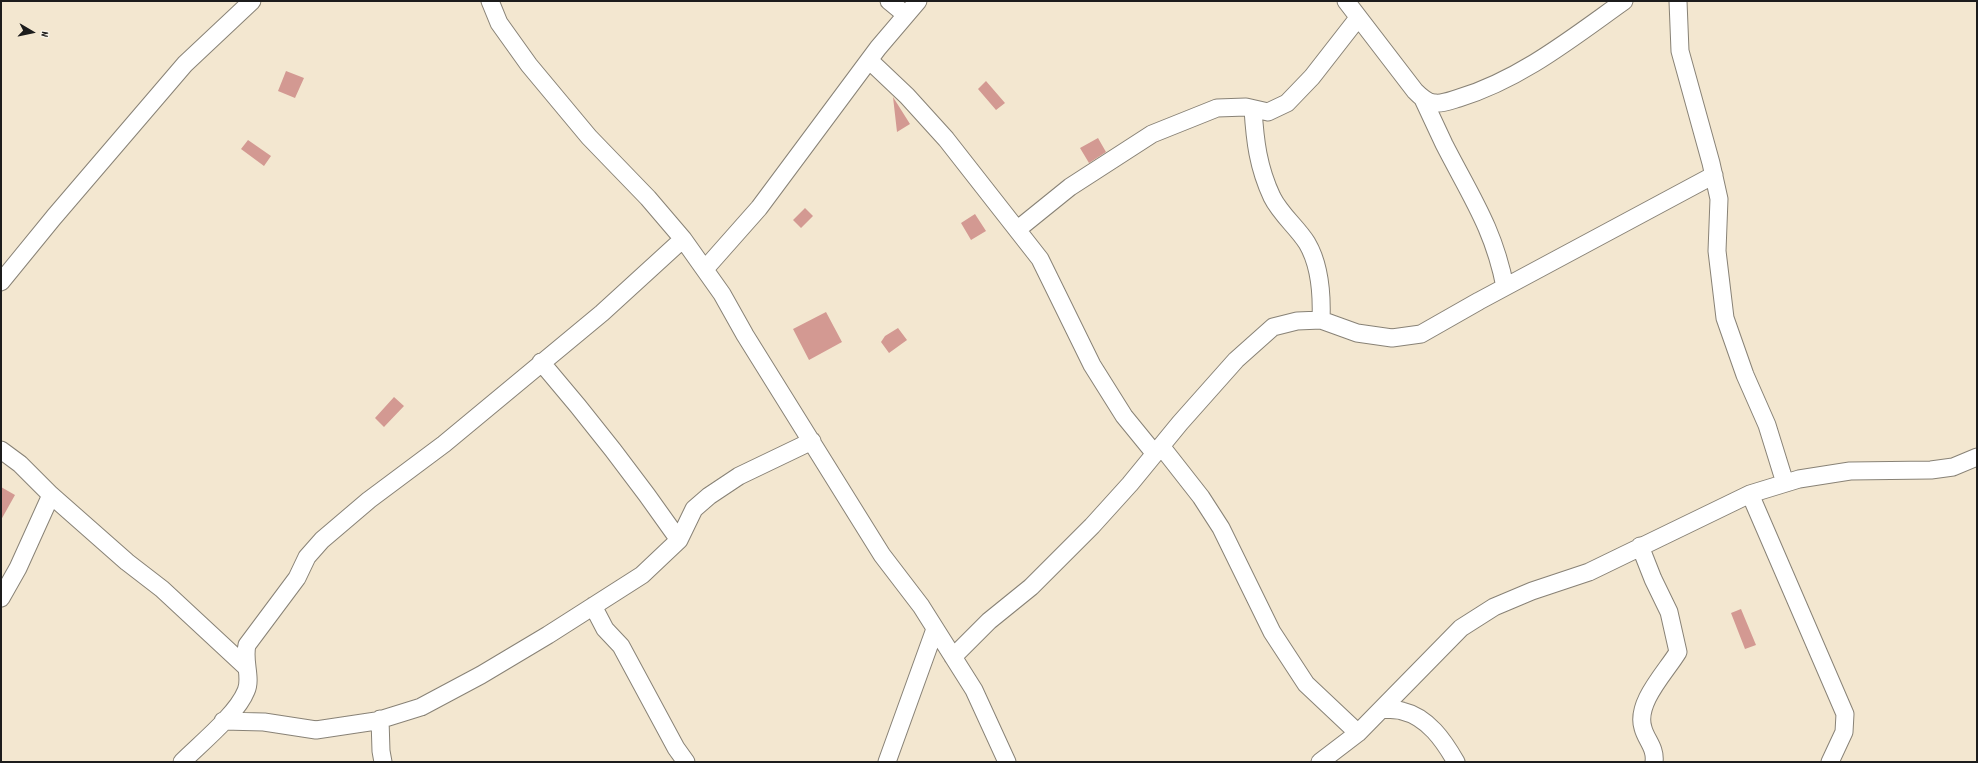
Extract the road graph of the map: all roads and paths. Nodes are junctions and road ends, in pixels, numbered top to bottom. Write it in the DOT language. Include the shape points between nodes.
graph roads {
  1 [pos="252,1"];
  2 [pos="490,1"];
  3 [pos="889,1"];
  4 [pos="918,1"];
  5 [pos="1346,1"];
  6 [pos="1624,1"];
  7 [pos="1678,1"];
  8 [pos="906,15"];
  9 [pos="1358,18"];
  10 [pos="869,60"];
  11 [pos="1423,99"];
  12 [pos="1253,109"];
  13 [pos="1714,175"];
  14 [pos="1018,229"];
  15 [pos="683,239"];
  16 [pos="705,269"];
  17 [pos="1,282"];
  18 [pos="1505,287"];
  19 [pos="1321,320"];
  20 [pos="542,362"];
  21 [pos="812,441"];
  22 [pos="1,450"];
  23 [pos="1158,450"];
  24 [pos="1977,457"];
  25 [pos="1785,483"];
  26 [pos="1750,494"];
  27 [pos="51,496"];
  28 [pos="679,540"];
  29 [pos="1640,546"];
  30 [pos="1,598"];
  31 [pos="593,606"];
  32 [pos="935,629"];
  33 [pos="953,656"];
  34 [pos="246,667"];
  35 [pos="1383,709"];
  36 [pos="380,720"];
  37 [pos="223,721"];
  38 [pos="1358,734"];
  39 [pos="182,762"];
  40 [pos="383,762"];
  41 [pos="686,762"];
  42 [pos="887,762"];
  43 [pos="1007,762"];
  44 [pos="1320,762"];
  45 [pos="1456,762"];
  46 [pos="1654,762"];
  47 [pos="1830,762"];
  1 -- 17 [label="street" via="185,64"];
  2 -- 15 [label="street" via="499,23 528,65 589,137 648,198"];
  3 -- 8 [label="street"];
  4 -- 8 [label="street"];
  5 -- 9 [label="street"];
  6 -- 11 [label="street" via="1548,55 1476,93 1435,104"];
  7 -- 13 [label="street" via="1680,51"];
  8 -- 10 [label="street"];
  9 -- 11 [label="street"];
  9 -- 12 [label="street" via="1312,77 1287,103 1268,112"];
  10 -- 14 [label="street" via="907,96 946,139"];
  10 -- 16 [label="street" via="759,208"];
  11 -- 18 [label="street" via="1491,235"];
  12 -- 14 [label="street" via="1217,108 1152,134 1070,186"];
  12 -- 19 [label="street" via="1255,146 1260,168 1273,199 1307,244 1316,267 1322,299"];
  13 -- 18 [label="street"];
  13 -- 25 [label="street" via="1719,199 1716,251 1725,318"];
  14 -- 23 [label="street" via="1040,259 1092,365 1124,416"];
  15 -- 16 [label="street"];
  15 -- 20 [label="street" via="602,313"];
  16 -- 21 [label="street"];
  18 -- 19 [label="street" via="1421,334 1392,338 1357,333"];
  19 -- 23 [label="street" via="1297,321 1273,327 1236,360"];
  20 -- 28 [label="street" via="585,413"];
  20 -- 34 [label="street" via="444,444 369,500 322,540 307,557 297,578 247,645 244,655"];
  21 -- 28 [label="street" via="739,476 709,496 694,509"];
  21 -- 32 [label="street" via="882,555 922,606"];
  22 -- 27 [label="street" via="20,464"];
  23 -- 33 [label="street" via="1092,526 1031,587 989,621"];
  23 -- 38 [label="street" via="1201,497 1221,528 1272,632 1306,684"];
  24 -- 25 [label="street" via="1953,467 1931,470 1850,471"];
  25 -- 26 [label="street"];
  26 -- 29 [label="street"];
  26 -- 47 [label="street" via="1845,714 1844,732"];
  27 -- 30 [label="street" via="18,568"];
  27 -- 34 [label="street" via="162,589"];
  28 -- 31 [label="street" via="642,575"];
  29 -- 35 [label="street" via="1589,572 1494,607 1461,628"];
  29 -- 46 [label="street" via="1669,612 1678,652 1651,690 1643,707 1642,727 1655,755"];
  31 -- 36 [label="street" via="482,675 421,707"];
  31 -- 41 [label="street" via="605,629 621,646"];
  32 -- 33 [label="street"];
  32 -- 42 [label="street"];
  33 -- 43 [label="street" via="974,690"];
  34 -- 37 [label="street" via="247,690"];
  35 -- 38 [label="street"];
  35 -- 45 [label="street" via="1403,711 1422,721 1442,739"];
  36 -- 37 [label="street" via="316,730 264,722"];
  36 -- 40 [label="street"];
  37 -- 39 [label="street"];
  38 -- 44 [label="street"];
}
